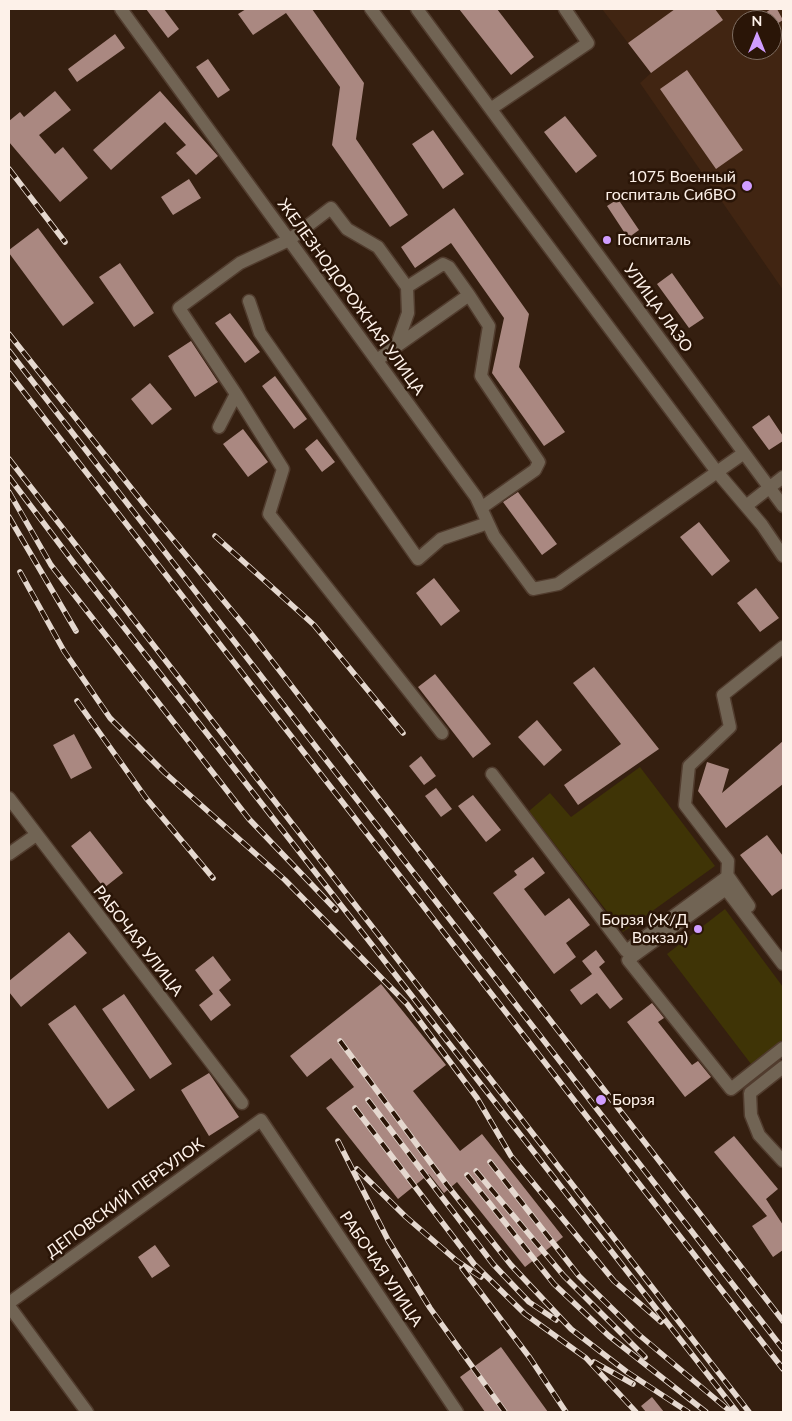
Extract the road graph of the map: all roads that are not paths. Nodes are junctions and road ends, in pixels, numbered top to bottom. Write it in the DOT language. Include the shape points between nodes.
graph roads {
  1 [pos="121,9"];
  2 [pos="371,9"];
  3 [pos="417,9"];
  4 [pos="565,9"];
  5 [pos="492,108"];
  6 [pos="290,240"];
  7 [pos="407,287"];
  8 [pos="470,295"];
  9 [pos="249,301"];
  10 [pos="396,347"];
  11 [pos="377,360"];
  12 [pos="236,394"];
  13 [pos="218,426"];
  14 [pos="744,453"];
  15 [pos="717,472"];
  16 [pos="783,477"];
  17 [pos="769,488"];
  18 [pos="746,506"];
  19 [pos="783,506"];
  20 [pos="481,508"];
  21 [pos="488,523"];
  22 [pos="783,556"];
  23 [pos="783,647"];
  24 [pos="442,733"];
  25 [pos="492,774"];
  26 [pos="9,798"];
  27 [pos="36,835"];
  28 [pos="9,854"];
  29 [pos="727,882"];
  30 [pos="783,952"];
  31 [pos="783,964"];
  32 [pos="783,1048"];
  33 [pos="783,1067"];
  34 [pos="242,1103"];
  35 [pos="261,1120"];
  36 [pos="783,1160"];
  37 [pos="9,1304"];
  38 [pos="87,1412"];
  39 [pos="457,1412"];
  1 -- 6 [label="street, ЖЕЛЕЗНОДОРОЖНАЯ УЛИЦА"];
  2 -- 15 [label="street"];
  3 -- 5 [label="street, УЛИЦА ЛАЗО"];
  4 -- 5 [label="street" via="588,43"];
  5 -- 14 [label="street, УЛИЦА ЛАЗО"];
  6 -- 7 [label="street" via="331,208 347,229 378,247"];
  6 -- 11 [label="street, ЖЕЛЕЗНОДОРОЖНАЯ УЛИЦА"];
  6 -- 12 [label="street" via="240,263 179,308"];
  7 -- 8 [label="street" via="443,264 449,267"];
  7 -- 10 [label="street" via="408,313"];
  8 -- 10 [label="street"];
  8 -- 20 [label="street" via="489,326 481,376 539,462 535,470"];
  9 -- 21 [label="street" via="260,334 418,560 441,539"];
  10 -- 11 [label="street"];
  11 -- 20 [label="street, ЖЕЛЕЗНОДОРОЖНАЯ УЛИЦА"];
  12 -- 13 [label="street"];
  12 -- 24 [label="street" via="283,469 269,514"];
  14 -- 15 [label="street"];
  14 -- 17 [label="street, УЛИЦА ЛАЗО"];
  15 -- 18 [label="street"];
  15 -- 21 [label="street, ЖЕЛЕЗНОДОРОЖНАЯ УЛИЦА" via="558,584 533,589"];
  16 -- 17 [label="street"];
  17 -- 18 [label="street"];
  17 -- 19 [label="street, УЛИЦА ЛАЗО"];
  18 -- 22 [label="street"];
  20 -- 21 [label="street, ЖЕЛЕЗНОДОРОЖНАЯ УЛИЦА"];
  23 -- 29 [label="street" via="723,695 730,727 689,766 685,805 728,861"];
  25 -- 29 [label="street" via="626,951"];
  26 -- 27 [label="street, РАБОЧАЯ УЛИЦА"];
  27 -- 28 [label="street"];
  27 -- 34 [label="street, РАБОЧАЯ УЛИЦА"];
  29 -- 30 [label="street"];
  29 -- 31 [label="street"];
  29 -- 32 [label="street" via="628,960 731,1089"];
  33 -- 36 [label="street" via="750,1093 752,1115 759,1135"];
  35 -- 37 [label="street, ДЕПОВСКИЙ ПЕРЕУЛОК"];
  35 -- 39 [label="street, РАБОЧАЯ УЛИЦА"];
  37 -- 38 [label="street"];
}
